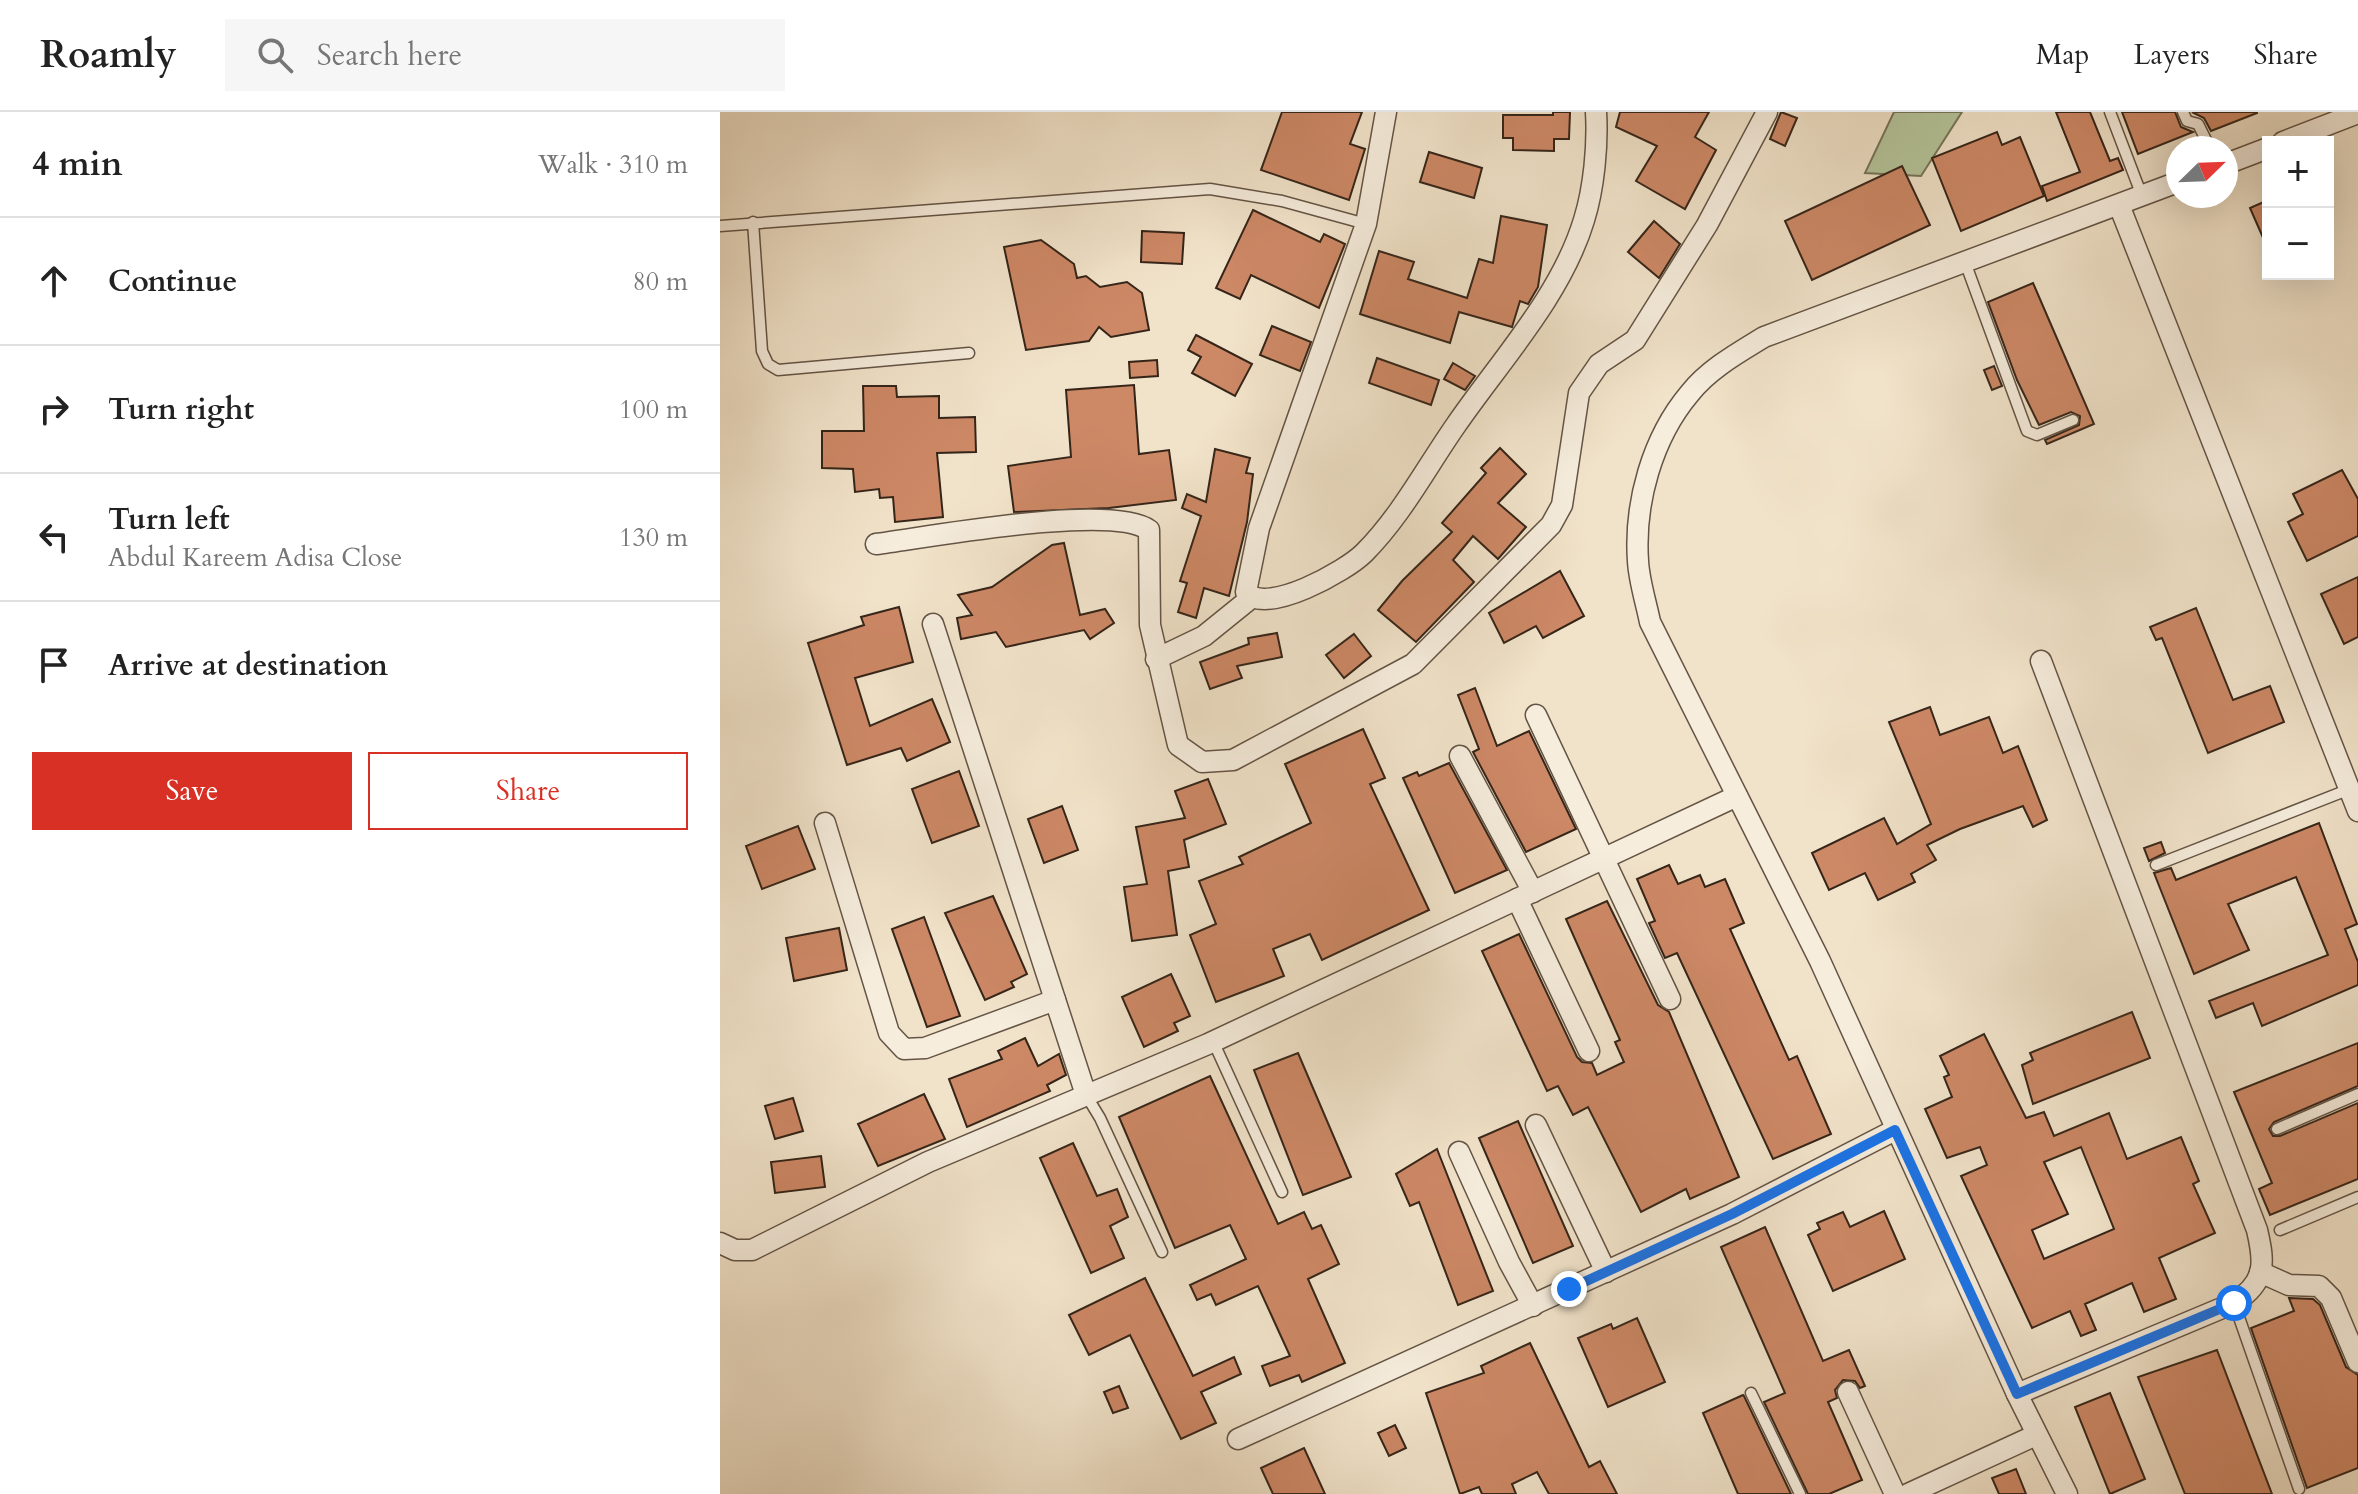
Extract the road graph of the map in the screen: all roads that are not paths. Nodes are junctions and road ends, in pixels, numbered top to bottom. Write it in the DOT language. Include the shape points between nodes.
graph roads {
  1 [pos="1386,112"];
  2 [pos="1596,112"];
  3 [pos="1767,112"];
  4 [pos="2110,112"];
  5 [pos="2183,112"];
  6 [pos="2358,113"];
  7 [pos="2204,136"];
  8 [pos="2299,136"];
  9 [pos="2262,150"];
  10 [pos="2238,159"];
  11 [pos="2166,187"];
  12 [pos="2142,196"];
  13 [pos="2119,205"];
  14 [pos="753,222"];
  15 [pos="1366,224"];
  16 [pos="720,226"];
  17 [pos="1965,262"];
  18 [pos="969,353"];
  19 [pos="2073,420"];
  20 [pos="876,544"];
  21 [pos="1251,598"];
  22 [pos="933,624"];
  23 [pos="1156,659"];
  24 [pos="2041,661"];
  25 [pos="1536,715"];
  26 [pos="1460,756"];
  27 [pos="2350,789"];
  28 [pos="1737,796"];
  29 [pos="2358,811"];
  30 [pos="825,823"];
  31 [pos="1603,859"];
  32 [pos="2156,865"];
  33 [pos="1525,896"];
  34 [pos="1670,999"];
  35 [pos="1055,1000"];
  36 [pos="1213,1041"];
  37 [pos="1589,1051"];
  38 [pos="2358,1094"];
  39 [pos="1086,1095"];
  40 [pos="1536,1125"];
  41 [pos="2277,1129"];
  42 [pos="1895,1130"];
  43 [pos="1459,1152"];
  44 [pos="1282,1192"];
  45 [pos="2358,1197"];
  46 [pos="2280,1230"];
  47 [pos="720,1243"];
  48 [pos="1162,1252"];
  49 [pos="1606,1272"];
  50 [pos="2260,1272"];
  51 [pos="2234,1303"];
  52 [pos="1533,1306"];
  53 [pos="2358,1362"];
  54 [pos="1848,1392"];
  55 [pos="1751,1393"];
  56 [pos="2017,1394"];
  57 [pos="2036,1435"];
  58 [pos="1238,1439"];
  59 [pos="2299,1489"];
  60 [pos="1800,1494"];
  61 [pos="1895,1494"];
  62 [pos="1908,1494"];
  63 [pos="2067,1494"];
  1 -- 15 [label="street"];
  2 -- 21 [label="street" via="1584,220 1553,287 1396,517 1362,556 1328,576 1265,602"];
  3 -- 23 [label="street" via="1707,225 1635,340 1599,364 1579,393 1562,505 1551,525 1413,664 1233,760 1202,762 1178,745"];
  4 -- 12 [label="lane"];
  5 -- 7 [label="lane"];
  6 -- 8 [label="street"];
  9 -- 10 [label="street"];
  11 -- 12 [label="street"];
  12 -- 13 [label="street"];
  13 -- 17 [label="street"];
  13 -- 27 [label="street"];
  14 -- 15 [label="lane" via="1210,189 1282,201"];
  14 -- 16 [label="lane"];
  14 -- 18 [label="lane" via="762,351 768,364 778,370"];
  15 -- 21 [label="street" via="1259,528 1246,592"];
  17 -- 19 [label="lane" via="2027,431 2037,435"];
  17 -- 28 [label="street" via="1764,337 1691,391 1663,430 1638,518 1638,563 1650,622"];
  20 -- 23 [label="street" via="1064,520 1138,522 1149,530 1150,625"];
  21 -- 23 [label="street" via="1204,636"];
  22 -- 35 [label="street"];
  24 -- 50 [label="street" via="2257,1230 2264,1261"];
  25 -- 31 [label="street"];
  26 -- 33 [label="street"];
  27 -- 29 [label="street"];
  27 -- 32 [label="lane"];
  28 -- 31 [label="street"];
  28 -- 42 [label="street" via="1820,961"];
  30 -- 35 [label="street" via="889,1033 904,1049 925,1048"];
  31 -- 33 [label="street"];
  31 -- 34 [label="street"];
  33 -- 36 [label="street"];
  33 -- 37 [label="street"];
  35 -- 39 [label="street"];
  36 -- 39 [label="street"];
  36 -- 44 [label="lane"];
  38 -- 41 [label="lane"];
  39 -- 47 [label="street" via="928,1162 752,1250"];
  39 -- 48 [label="lane"];
  40 -- 49 [label="street"];
  42 -- 49 [label="street"];
  42 -- 56 [label="street"];
  43 -- 52 [label="street"];
  45 -- 46 [label="lane"];
  49 -- 52 [label="street"];
  50 -- 51 [label="street" via="2249,1294"];
  50 -- 53 [label="street" via="2289,1285 2319,1286 2340,1315"];
  51 -- 56 [label="street"];
  51 -- 59 [label="lane"];
  52 -- 58 [label="street"];
  54 -- 61 [label="street"];
  55 -- 60 [label="lane"];
  56 -- 57 [label="street"];
  57 -- 62 [label="street"];
  57 -- 63 [label="street"];
}
